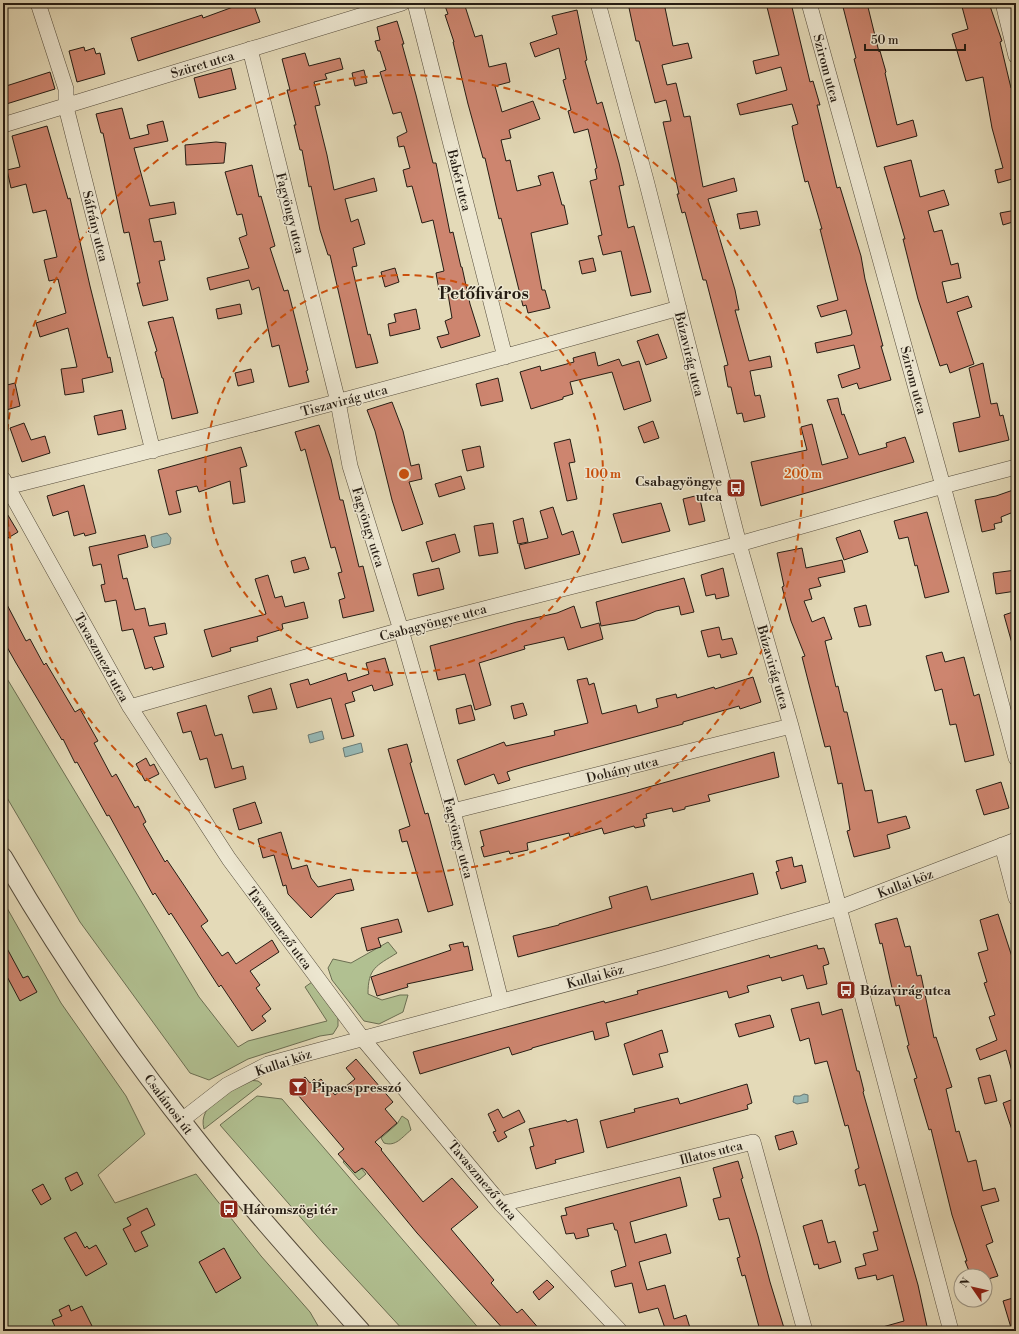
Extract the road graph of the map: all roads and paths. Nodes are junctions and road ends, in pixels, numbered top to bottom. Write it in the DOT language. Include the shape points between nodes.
graph roads {
  1 [pos="38,3"];
  2 [pos="402,3"];
  3 [pos="415,3"];
  4 [pos="598,3"];
  5 [pos="809,3"];
  6 [pos="1004,3"];
  7 [pos="250,49"];
  8 [pos="1015,50"];
  9 [pos="66,107"];
  10 [pos="3,125"];
  11 [pos="679,308"];
  12 [pos="505,357"];
  13 [pos="338,402"];
  14 [pos="153,451"];
  15 [pos="1016,467"];
  16 [pos="5,483"];
  17 [pos="943,486"];
  18 [pos="739,544"];
  19 [pos="401,630"];
  20 [pos="130,707"];
  21 [pos="791,726"];
  22 [pos="1016,758"];
  23 [pos="452,811"];
  24 [pos="1016,840"];
  25 [pos="1002,845"];
  26 [pos="3,858"];
  27 [pos="1016,898"];
  28 [pos="839,908"];
  29 [pos="502,1002"];
  30 [pos="362,1038"];
  31 [pos="182,1120"];
  32 [pos="501,1204"];
  33 [pos="361,1331"];
  34 [pos="620,1331"];
  35 [pos="805,1331"];
  36 [pos="951,1331"];
  1 -- 9 [label="street, Sáfrány utca" via="66,89"];
  2 -- 7 [label="street, Szüret utca"];
  3 -- 12 [label="street, Babér utca"];
  4 -- 11 [label="street, Búzavirág utca"];
  5 -- 17 [label="street, Szirom utca"];
  6 -- 8 [label="street"];
  7 -- 9 [label="street, Szüret utca"];
  7 -- 13 [label="street, Fagyöngy utca"];
  9 -- 10 [label="street, Szüret utca"];
  9 -- 14 [label="street, Sáfrány utca"];
  11 -- 12 [label="street, Tiszavirág utca"];
  11 -- 18 [label="street, Búzavirág utca"];
  12 -- 13 [label="street, Tiszavirág utca"];
  13 -- 14 [label="street, Tiszavirág utca"];
  13 -- 19 [label="street, Fagyöngy utca" via="350,466"];
  14 -- 16 [label="street, Tiszavirág utca"];
  15 -- 17 [label="street, Csabagyöngye utca"];
  16 -- 20 [label="street, Tavaszmező utca"];
  17 -- 18 [label="street, Csabagyöngye utca"];
  17 -- 22 [label="street, Szirom utca"];
  18 -- 19 [label="street, Csabagyöngye utca"];
  18 -- 21 [label="street, Búzavirág utca"];
  19 -- 20 [label="street, Csabagyöngye utca"];
  19 -- 23 [label="street, Fagyöngy utca"];
  20 -- 30 [label="street, Tavaszmező utca" via="229,859"];
  21 -- 23 [label="street, Dohány utca"];
  21 -- 28 [label="street, Búzavirág utca"];
  23 -- 29 [label="street, Fagyöngy utca"];
  24 -- 25 [label="street, Kullai köz"];
  25 -- 27 [label="street"];
  25 -- 28 [label="street, Kullai köz"];
  26 -- 31 [label="street, Csalánosi út" via="110,1024"];
  28 -- 29 [label="street, Kullai köz"];
  28 -- 36 [label="street, Búzavirág utca"];
  29 -- 30 [label="street, Kullai köz"];
  30 -- 31 [label="street, Kullai köz" via="268,1064 227,1085"];
  30 -- 32 [label="street, Tavaszmező utca"];
  31 -- 33 [label="street, Csalánosi út" via="250,1204"];
  32 -- 34 [label="street, Tavaszmező utca"];
  32 -- 35 [label="street, Illatos utca" via="753,1142"];
}
